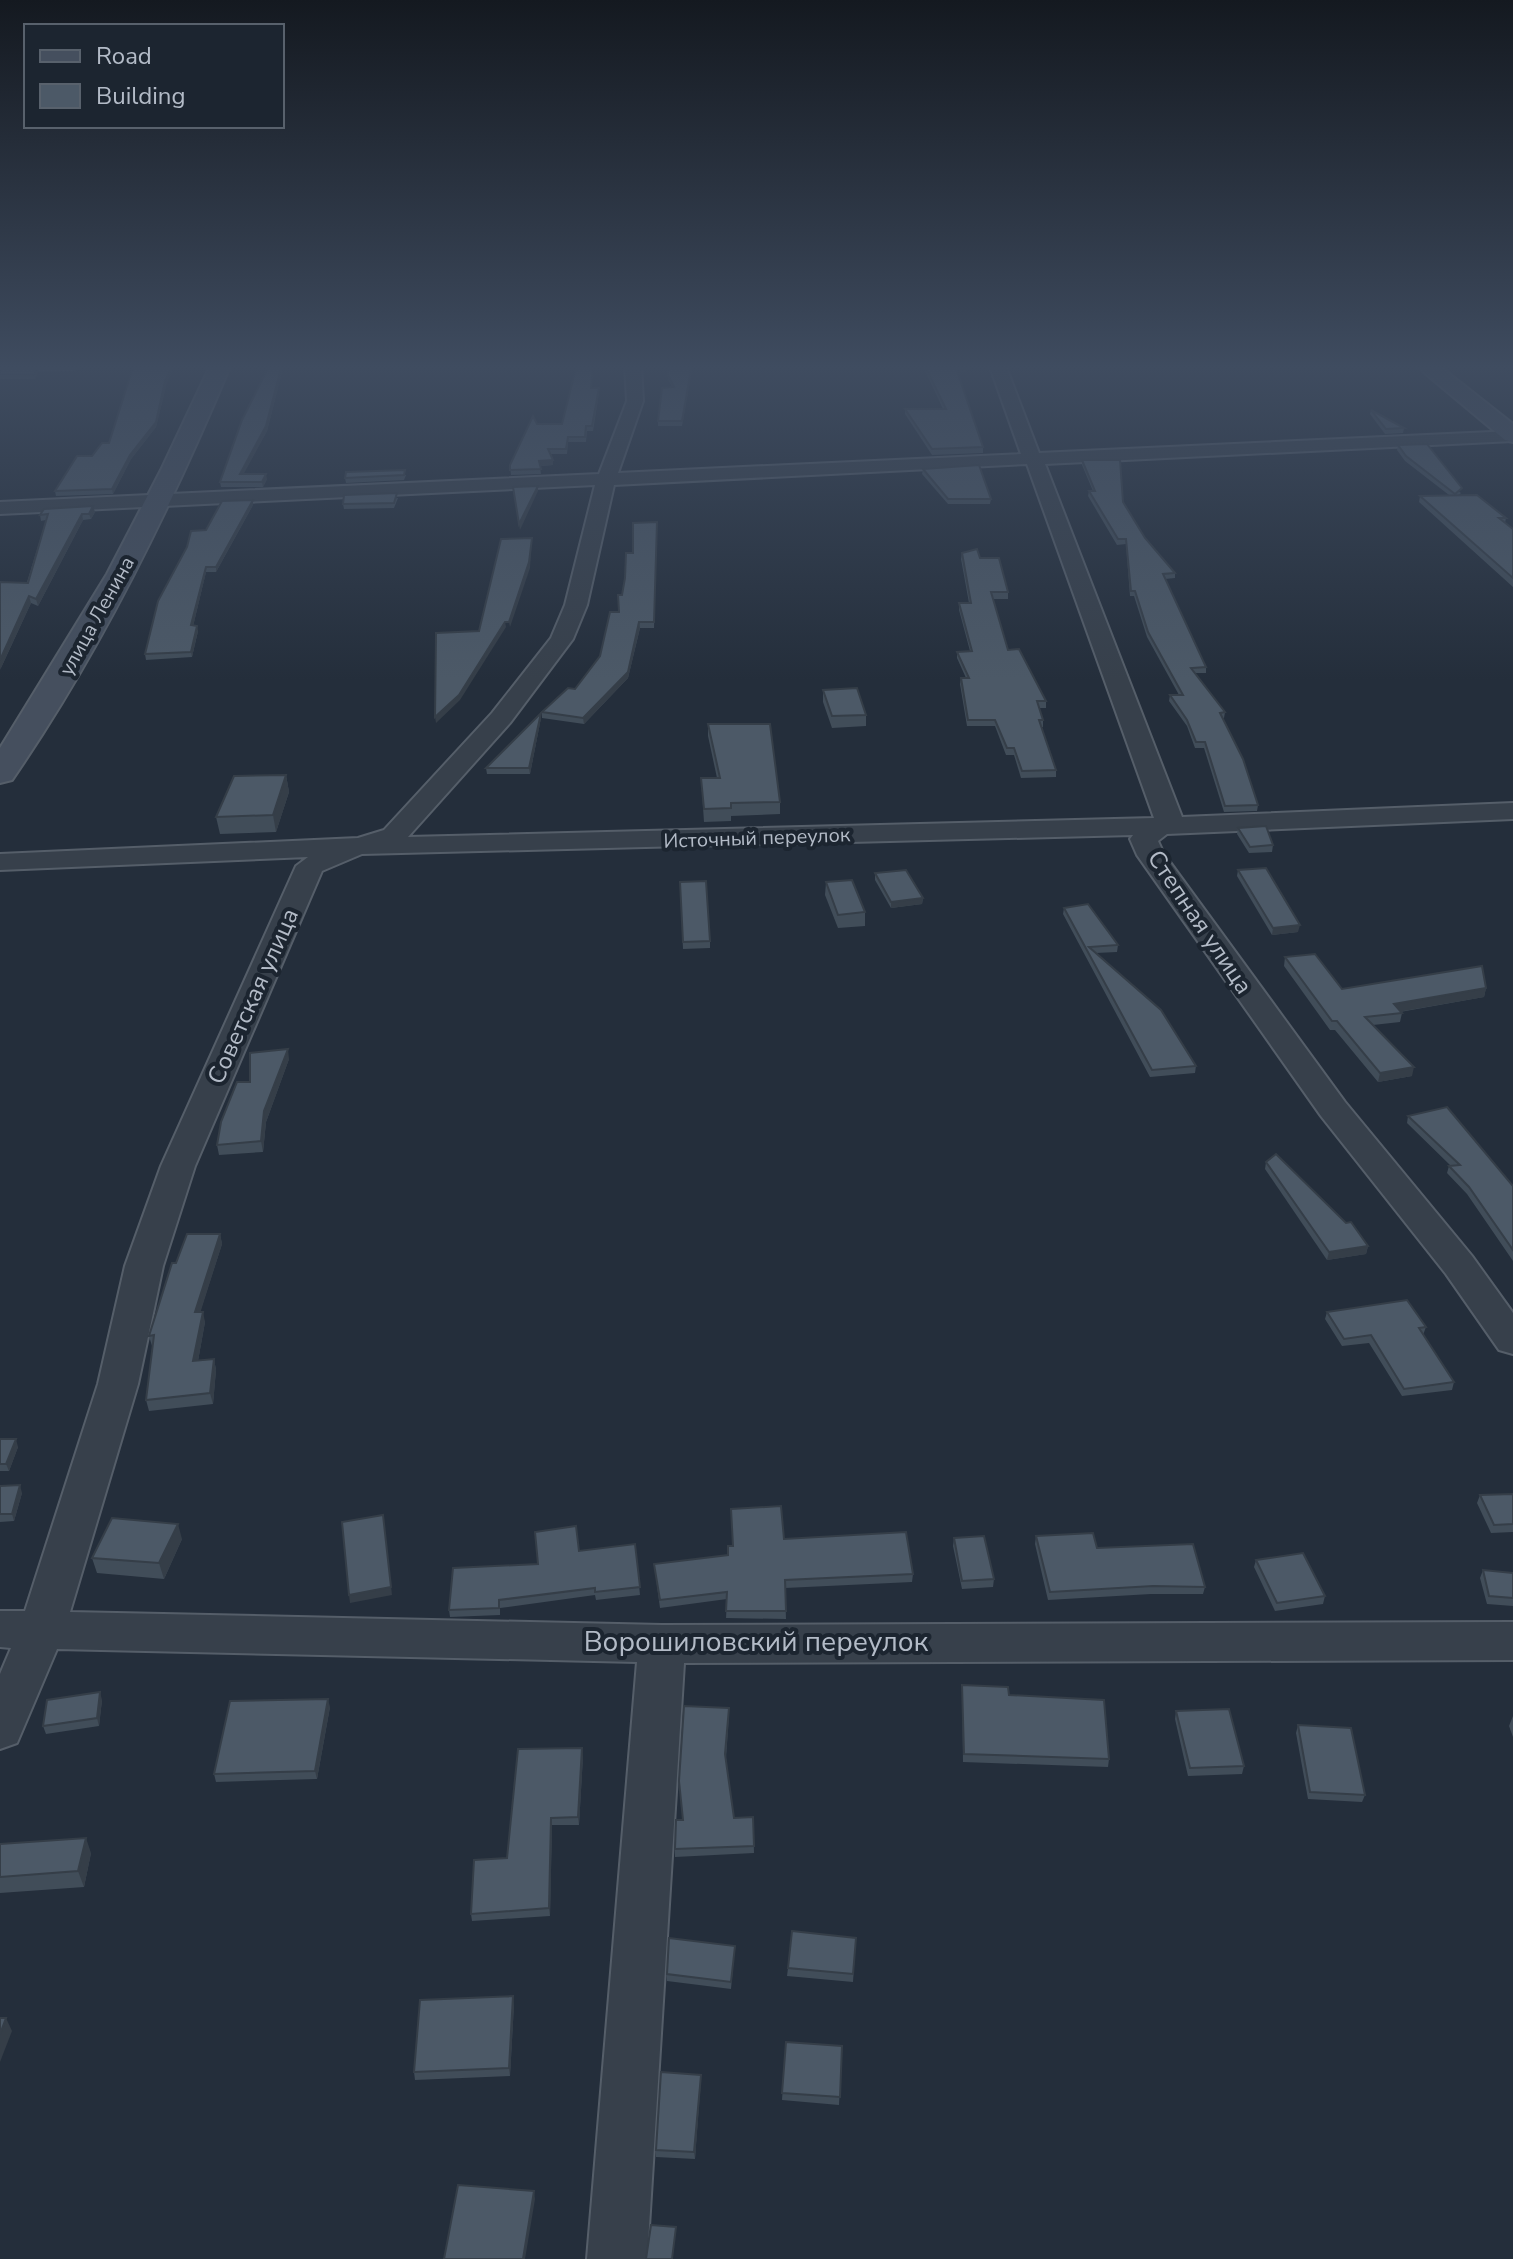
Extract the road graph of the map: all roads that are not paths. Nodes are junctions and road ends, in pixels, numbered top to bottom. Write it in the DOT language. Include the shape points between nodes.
graph roads {
  1 [pos="173,469"];
  2 [pos="610,469"];
  3 [pos="811,469"];
  4 [pos="1039,469"];
  5 [pos="606,480"];
  6 [pos="158,501"];
  7 [pos="0,508"];
  8 [pos="0,773"];
  9 [pos="1513,811"];
  10 [pos="1160,826"];
  11 [pos="366,846"];
  12 [pos="0,862"];
  13 [pos="1513,1341"];
  14 [pos="21,1628"];
  15 [pos="1513,1641"];
  16 [pos="662,1644"];
  17 [pos="0,1729"];
  18 [pos="617,2259"];
  1 -- 6 [label="street, улица Ленина"];
  2 -- 5 [label="street, Советская улица"];
  3 -- 5 [label="street"];
  4 -- 10 [label="street, Степная улица" via="1169,819"];
  5 -- 6 [label="street"];
  5 -- 11 [label="street, Советская улица" via="576,605 562,639 501,718 409,821 394,836"];
  6 -- 7 [label="street"];
  6 -- 8 [label="street, улица Ленина" via="95,621"];
  9 -- 10 [label="street, Источный переулок"];
  10 -- 11 [label="street, Источный переулок"];
  10 -- 13 [label="street, Степная улица" via="1144,839 1151,855 1333,1109"];
  11 -- 12 [label="street, Источный переулок"];
  11 -- 14 [label="street, Советская улица" via="310,866 178,1166 144,1266 118,1384"];
  14 -- 16 [label="street, Ворошиловский переулок"];
  14 -- 17 [label="street, Советская улица"];
  15 -- 16 [label="street, Ворошиловский переулок"];
  16 -- 18 [label="street"];
}
